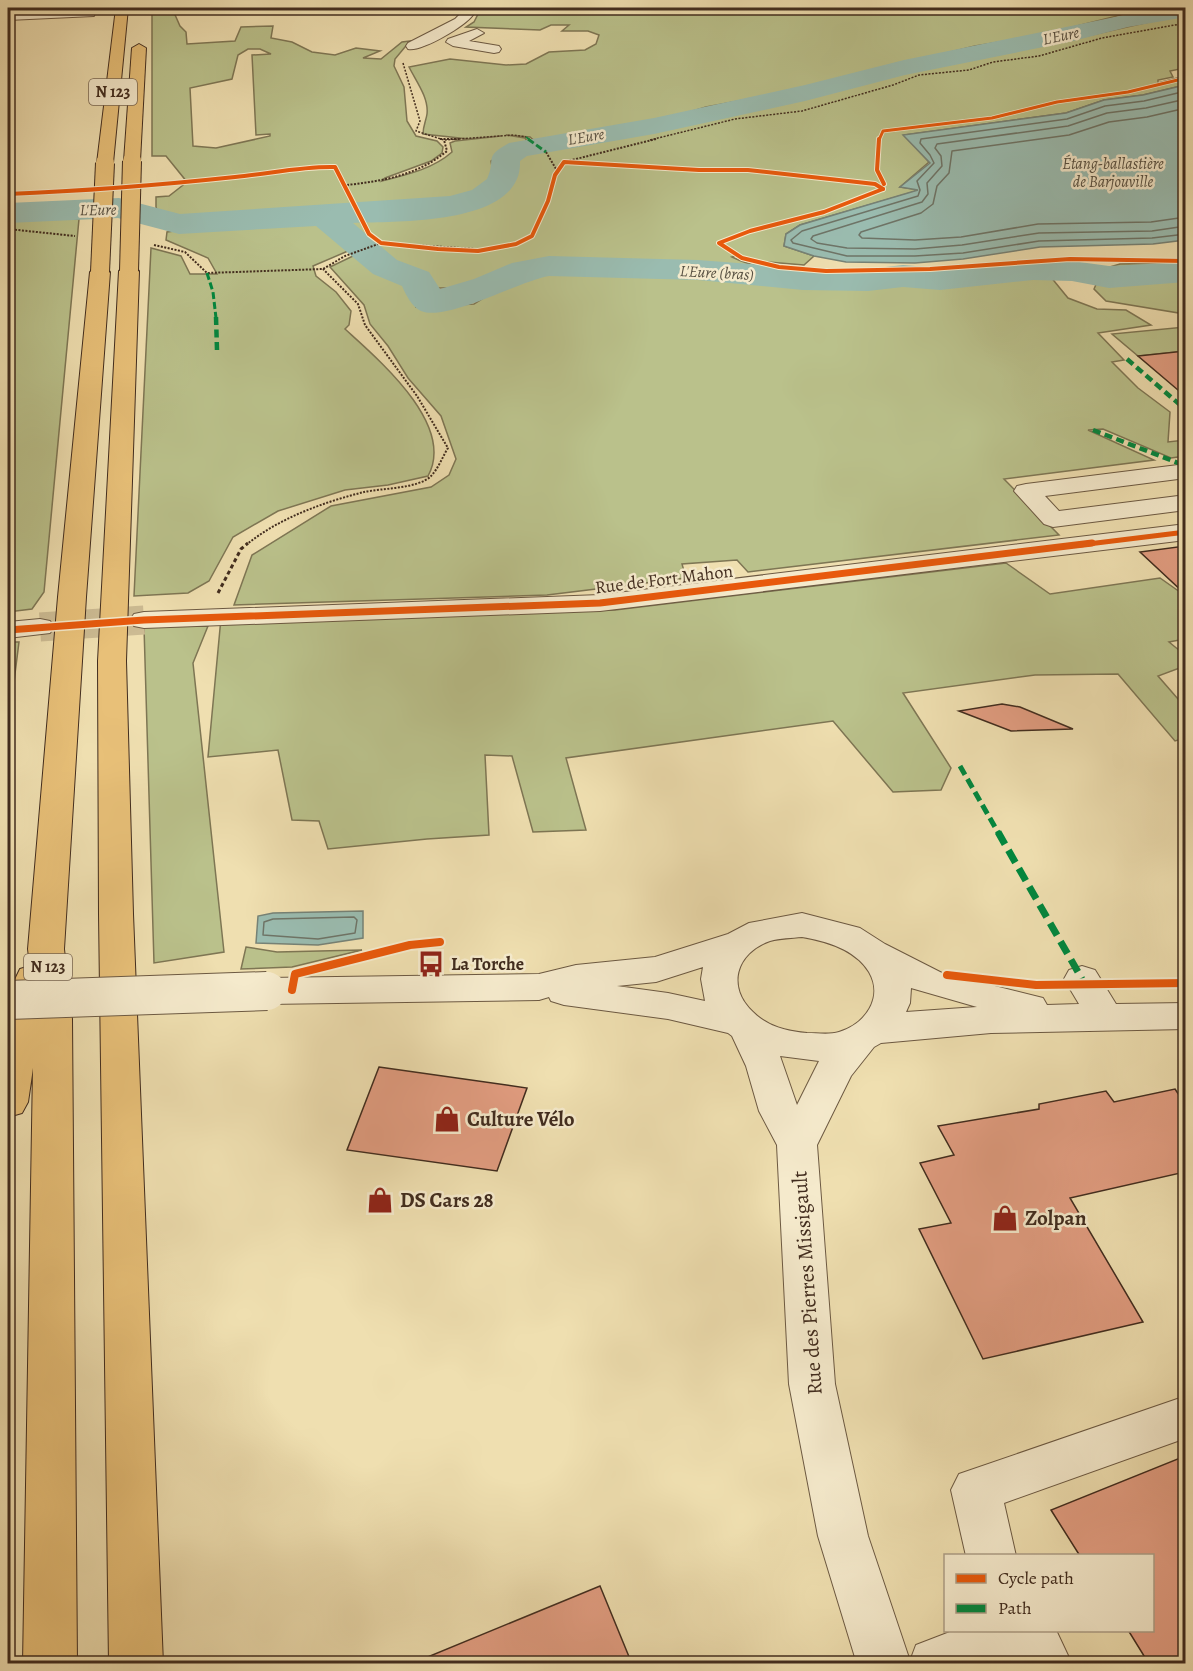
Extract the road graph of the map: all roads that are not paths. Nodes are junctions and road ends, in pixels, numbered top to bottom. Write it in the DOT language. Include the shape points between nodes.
graph roads {
  1 [pos="287,8"];
  2 [pos="464,8"];
  3 [pos="182,10"];
  4 [pos="89,13"];
  5 [pos="141,14"];
  6 [pos="121,15"];
  7 [pos="8,16"];
  8 [pos="477,33"];
  9 [pos="427,38"];
  10 [pos="453,42"];
  11 [pos="413,46"];
  12 [pos="494,49"];
  13 [pos="126,263"];
  14 [pos="1185,471"];
  15 [pos="1185,502"];
  16 [pos="1185,532"];
  17 [pos="144,620"];
  18 [pos="40,627"];
  19 [pos="8,630"];
  20 [pos="740,943"];
  21 [pos="46,949"];
  22 [pos="873,952"];
  23 [pos="1082,979"];
  24 [pos="539,987"];
  25 [pos="8,1000"];
  26 [pos="1185,1016"];
  27 [pos="1092,1017"];
  28 [pos="743,1025"];
  29 [pos="867,1033"];
  30 [pos="8,1102"];
  31 [pos="797,1145"];
  32 [pos="1185,1417"];
  33 [pos="991,1554"];
  34 [pos="1033,1642"];
  35 [pos="50,1664"];
  36 [pos="136,1664"];
  37 [pos="884,1664"];
  38 [pos="934,1664"];
  1 -- 3 [label="street"];
  2 -- 9 [label="street" via="467,15 460,22"];
  4 -- 7 [label="street"];
  5 -- 13 [label="main road, N 123, bridge"];
  6 -- 13 [label="main road, N 123, bridge" via="105,163"];
  8 -- 10 [label="street"];
  9 -- 10 [label="street"];
  9 -- 11 [label="street"];
  10 -- 12 [label="street"];
  13 -- 21 [label="main road, N 123" via="69,631"];
  13 -- 36 [label="main road, N 123" via="112,661"];
  14 -- 15 [label="street" via="1026,491 1053,519"];
  16 -- 17 [label="street, Rue de Fort Mahon" via="600,603"];
  18 -- 19 [label="street"];
  20 -- 22 [label="street" via="774,928 802,925 830,930"];
  20 -- 24 [label="street" via="656,969 576,978"];
  20 -- 28 [label="street" via="720,967 718,988 727,1008"];
  21 -- 30 [label="main road" via="15,1018 15,1063"];
  21 -- 35 [label="main road, N 123" via="53,1019"];
  22 -- 27 [label="street" via="931,983 1009,1003"];
  22 -- 29 [label="street" via="889,974 894,994 888,1013"];
  23 -- 27 [label="street"];
  24 -- 25 [label="street, bridge"];
  24 -- 28 [label="street" via="668,1005"];
  26 -- 27 [label="street"];
  27 -- 29 [label="street" via="918,1024"];
  28 -- 29 [label="street" via="767,1039 795,1047 825,1048 852,1042"];
  28 -- 31 [label="street, Rue des Pierres Missigault" via="765,1066 779,1111"];
  29 -- 31 [label="street, Rue des Pierres Missigault" via="835,1068"];
  31 -- 37 [label="street, Rue des Pierres Missigault" via="812,1384 843,1536"];
  32 -- 33 [label="street" via="976,1490"];
  34 -- 38 [label="street"];
}
